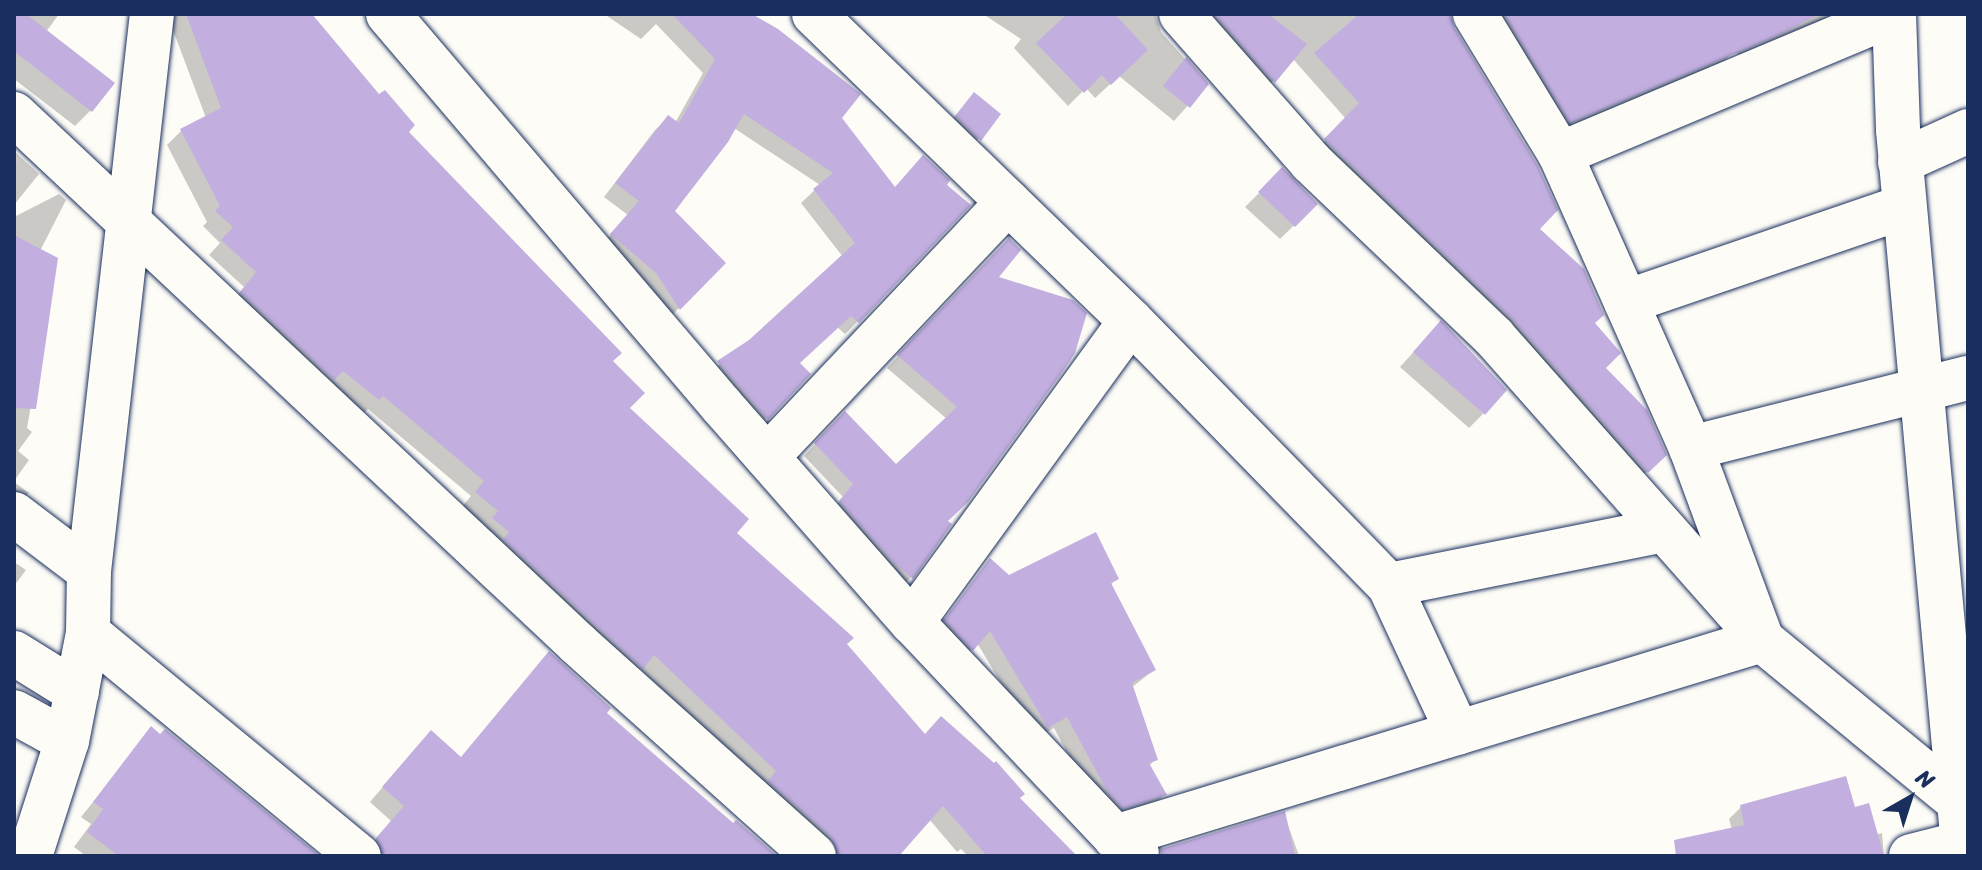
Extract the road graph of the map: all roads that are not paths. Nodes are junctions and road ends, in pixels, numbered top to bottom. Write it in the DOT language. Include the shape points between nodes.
graph roads {
  1 [pos="152,14"];
  2 [pos="388,14"];
  3 [pos="814,14"];
  4 [pos="1475,14"];
  5 [pos="1893,14"];
  6 [pos="1191,17"];
  7 [pos="14,114"];
  8 [pos="1968,131"];
  9 [pos="1560,154"];
  10 [pos="1900,162"];
  11 [pos="1008,202"];
  12 [pos="1904,207"];
  13 [pos="129,220"];
  14 [pos="1626,302"];
  15 [pos="1131,321"];
  16 [pos="1968,378"];
  17 [pos="1921,391"];
  18 [pos="1691,448"];
  19 [pos="767,457"];
  20 [pos="14,514"];
  21 [pos="1665,530"];
  22 [pos="89,571"];
  23 [pos="1389,585"];
  24 [pos="912,622"];
  25 [pos="88,633"];
  26 [pos="1762,640"];
  27 [pos="14,653"];
  28 [pos="77,692"];
  29 [pos="14,712"];
  30 [pos="1960,718"];
  31 [pos="1458,733"];
  32 [pos="67,741"];
  33 [pos="1962,834"];
  34 [pos="1128,847"];
  35 [pos="46,848"];
  36 [pos="359,856"];
  37 [pos="814,856"];
  38 [pos="1911,856"];
  1 -- 13 [label="street"];
  2 -- 19 [label="street"];
  3 -- 11 [label="street"];
  4 -- 9 [label="street"];
  5 -- 9 [label="street"];
  5 -- 10 [label="street"];
  6 -- 21 [label="street" via="1311,162 1494,337"];
  7 -- 13 [label="street"];
  8 -- 10 [label="street"];
  9 -- 14 [label="street"];
  10 -- 12 [label="street"];
  11 -- 15 [label="street"];
  11 -- 19 [label="street"];
  12 -- 14 [label="street"];
  12 -- 17 [label="street"];
  13 -- 22 [label="street"];
  13 -- 37 [label="street" via="578,644"];
  14 -- 18 [label="street"];
  15 -- 23 [label="street"];
  15 -- 24 [label="street"];
  16 -- 17 [label="street"];
  17 -- 18 [label="street"];
  17 -- 30 [label="street"];
  18 -- 26 [label="street"];
  19 -- 24 [label="street"];
  20 -- 22 [label="street"];
  21 -- 23 [label="street"];
  21 -- 26 [label="street"];
  22 -- 25 [label="street"];
  23 -- 31 [label="street"];
  24 -- 34 [label="street"];
  25 -- 28 [label="street"];
  25 -- 36 [label="street"];
  26 -- 31 [label="street"];
  26 -- 33 [label="street"];
  27 -- 28 [label="street"];
  28 -- 32 [label="street"];
  29 -- 32 [label="street"];
  30 -- 33 [label="street"];
  31 -- 34 [label="street"];
  32 -- 35 [label="street"];
  33 -- 38 [label="street"];
}
